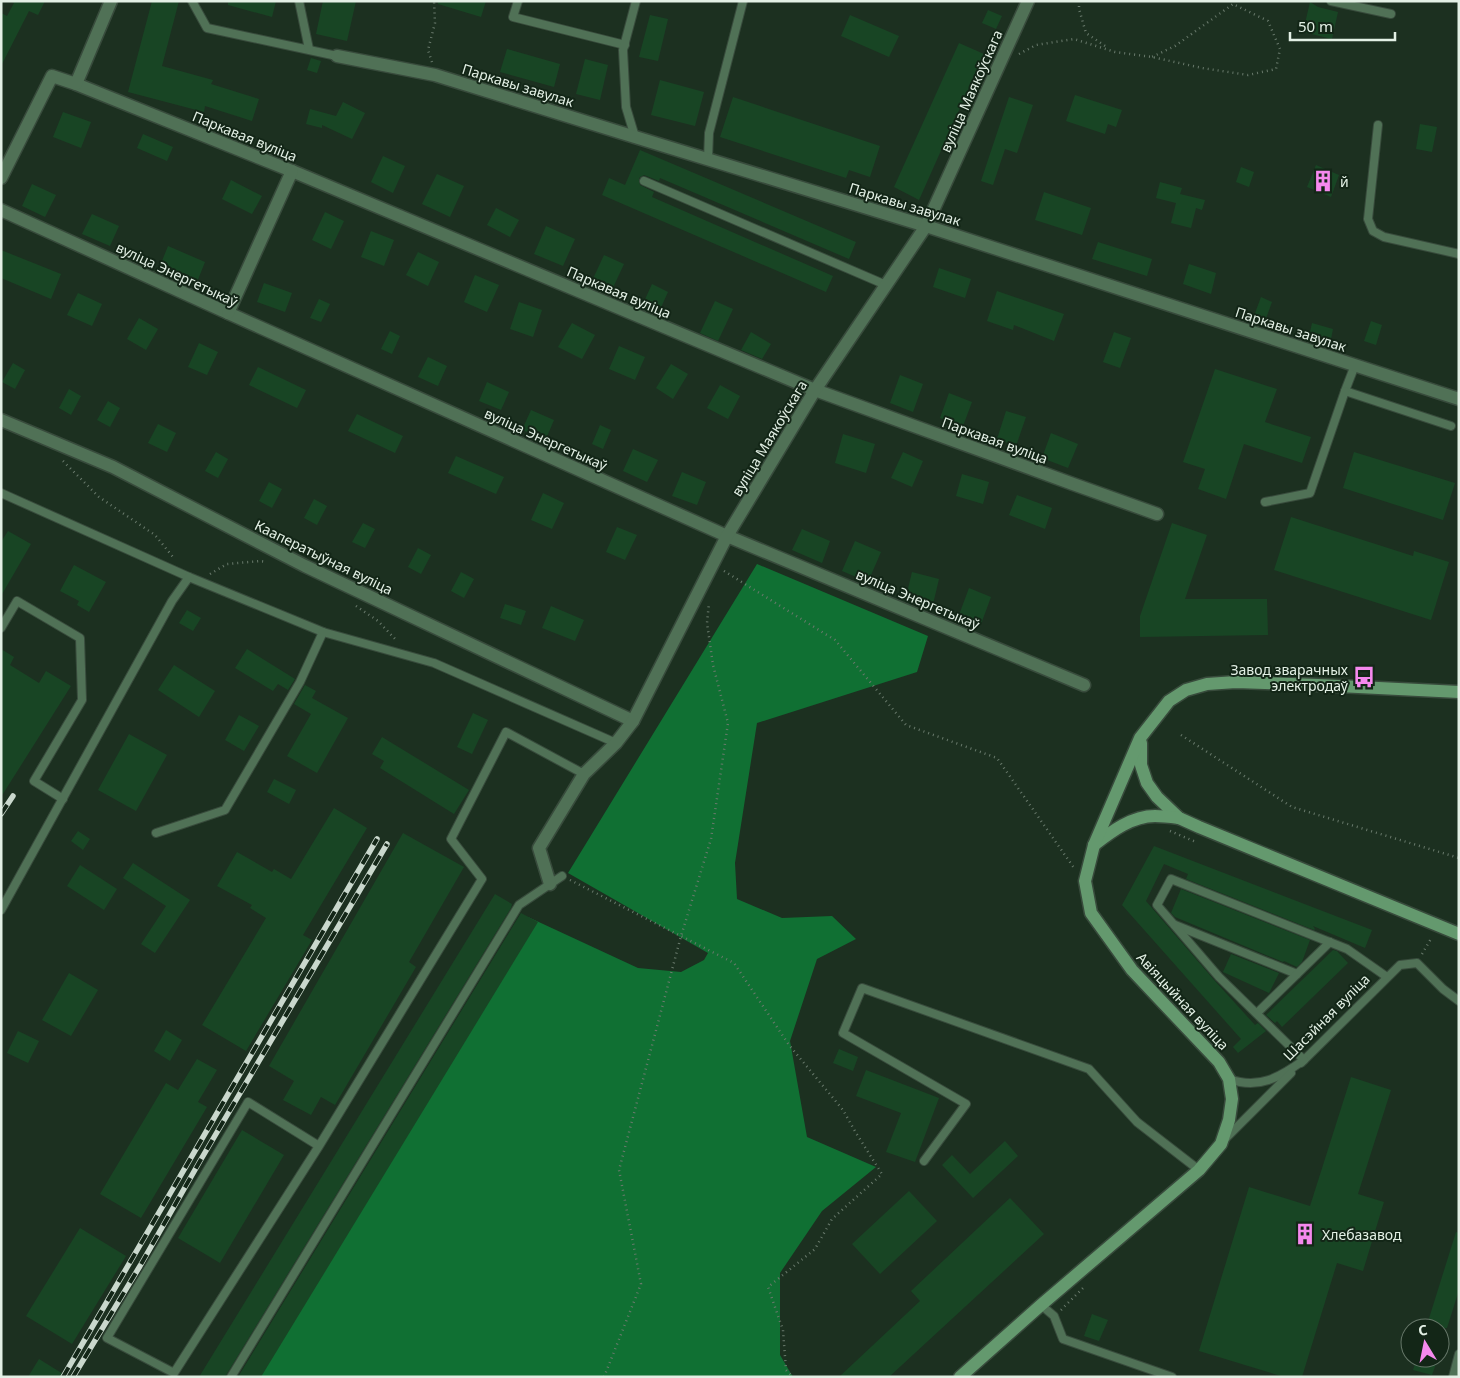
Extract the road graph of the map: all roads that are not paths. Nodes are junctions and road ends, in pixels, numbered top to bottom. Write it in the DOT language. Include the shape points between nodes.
graph roads {
  1 [pos="111,1"];
  2 [pos="192,1"];
  3 [pos="299,1"];
  4 [pos="518,1"];
  5 [pos="636,1"];
  6 [pos="743,1"];
  7 [pos="1028,1"];
  8 [pos="1331,1"];
  9 [pos="1391,14"];
  10 [pos="625,45"];
  11 [pos="309,49"];
  12 [pos="337,56"];
  13 [pos="76,84"];
  14 [pos="1378,126"];
  15 [pos="635,137"];
  16 [pos="708,159"];
  17 [pos="292,171"];
  18 [pos="1,178"];
  19 [pos="644,181"];
  20 [pos="1,210"];
  21 [pos="926,226"];
  22 [pos="1459,254"];
  23 [pos="886,285"];
  24 [pos="228,313"];
  25 [pos="1355,366"];
  26 [pos="815,390"];
  27 [pos="1345,391"];
  28 [pos="1459,399"];
  29 [pos="1,420"];
  30 [pos="1451,426"];
  31 [pos="1,493"];
  32 [pos="1265,502"];
  33 [pos="1157,514"];
  34 [pos="727,536"];
  35 [pos="189,577"];
  36 [pos="1,628"];
  37 [pos="323,632"];
  38 [pos="1084,685"];
  39 [pos="1459,692"];
  40 [pos="633,721"];
  41 [pos="1140,738"];
  42 [pos="616,743"];
  43 [pos="584,774"];
  44 [pos="63,799"];
  45 [pos="1179,818"];
  46 [pos="156,833"];
  47 [pos="1094,845"];
  48 [pos="562,876"];
  49 [pos="550,884"];
  50 [pos="1,910"];
  51 [pos="1174,924"];
  52 [pos="1459,934"];
  53 [pos="1330,942"];
  54 [pos="1297,974"];
  55 [pos="1387,977"];
  56 [pos="1459,1001"];
  57 [pos="1256,1013"];
  58 [pos="1304,1060"];
  59 [pos="1229,1079"];
  60 [pos="1221,1144"];
  61 [pos="320,1146"];
  62 [pos="924,1161"];
  63 [pos="1199,1170"];
  64 [pos="1041,1305"];
  65 [pos="1459,1354"];
  66 [pos="231,1377"];
  67 [pos="960,1377"];
  68 [pos="1172,1377"];
  69 [pos="1453,1377"];
  1 -- 13 [label="street"];
  2 -- 11 [label="lane" via="207,28"];
  3 -- 11 [label="lane"];
  4 -- 10 [label="lane" via="513,17"];
  5 -- 10 [label="lane"];
  6 -- 16 [label="lane" via="709,133"];
  7 -- 21 [label="street, вуліца Маякоўскага"];
  8 -- 9 [label="lane"];
  10 -- 15 [label="lane" via="626,107"];
  11 -- 12 [label="lane"];
  12 -- 15 [label="street, Паркавы завулак" via="435,76"];
  13 -- 17 [label="street, Паркавая вуліца"];
  13 -- 18 [label="street, Паркавая вуліца" via="52,76"];
  14 -- 22 [label="lane" via="1368,219 1374,231 1384,237"];
  15 -- 16 [label="street, Паркавы завулак"];
  16 -- 21 [label="street, Паркавы завулак"];
  17 -- 24 [label="street"];
  17 -- 26 [label="street, Паркавая вуліца"];
  19 -- 23 [label="lane"];
  20 -- 24 [label="street, вуліца Энергетыкаў"];
  21 -- 23 [label="street, вуліца Маякоўскага"];
  21 -- 25 [label="street, Паркавы завулак"];
  23 -- 26 [label="street, вуліца Маякоўскага"];
  24 -- 34 [label="street, вуліца Энергетыкаў"];
  25 -- 27 [label="lane"];
  25 -- 28 [label="street, Паркавы завулак"];
  26 -- 33 [label="street, Паркавая вуліца"];
  26 -- 34 [label="street, вуліца Маякоўскага"];
  27 -- 30 [label="lane"];
  27 -- 32 [label="lane" via="1310,493"];
  29 -- 40 [label="street, Кааператыўная вуліца" via="113,467 305,566"];
  31 -- 35 [label="lane"];
  34 -- 38 [label="street, вуліца Энергетыкаў"];
  34 -- 40 [label="street, вуліца Маякоўскага"];
  35 -- 37 [label="lane"];
  35 -- 44 [label="lane" via="172,601"];
  36 -- 44 [label="lane" via="17,601 80,638 82,700 34,781"];
  37 -- 42 [label="lane" via="434,662"];
  37 -- 46 [label="lane" via="300,682 224,810"];
  39 -- 41 [label="main road, Авіяцыйная вуліца" via="1309,684 1207,684 1186,690 1169,701"];
  40 -- 42 [label="street, вуліца Маякоўскага"];
  41 -- 45 [label="main road" via="1141,765 1147,783"];
  41 -- 47 [label="main road, Авіяцыйная вуліца"];
  42 -- 43 [label="street, вуліца Маякоўскага"];
  43 -- 49 [label="street, вуліца Маякоўскага" via="538,848"];
  43 -- 61 [label="lane" via="506,732 451,840 482,879"];
  44 -- 50 [label="lane"];
  45 -- 47 [label="main road" via="1153,816 1135,819"];
  45 -- 52 [label="main road"];
  47 -- 59 [label="main road, Авіяцыйная вуліца" via="1085,883 1091,913 1132,970 1219,1062"];
  48 -- 49 [label="lane"];
  49 -- 66 [label="lane" via="519,905"];
  51 -- 53 [label="lane" via="1157,905 1171,879"];
  51 -- 54 [label="lane"];
  51 -- 57 [label="lane" via="1219,977"];
  53 -- 54 [label="lane"];
  53 -- 55 [label="lane" via="1347,949"];
  54 -- 57 [label="lane"];
  55 -- 56 [label="lane, Шасэйная вуліца" via="1400,965 1417,963"];
  55 -- 58 [label="lane, Шасэйная вуліца"];
  57 -- 58 [label="lane"];
  58 -- 59 [label="lane" via="1282,1076 1266,1082"];
  58 -- 60 [label="lane, Шасэйная вуліца"];
  59 -- 60 [label="main road, Авіяцыйная вуліца" via="1232,1099"];
  60 -- 63 [label="main road, Авіяцыйная вуліца"];
  61 -- 61 [label="lane" via="174,1373 107,1338 248,1102"];
  62 -- 63 [label="lane" via="966,1104 843,1033 862,988 1089,1069 1137,1122"];
  63 -- 64 [label="main road, Авіяцыйная вуліца"];
  64 -- 67 [label="main road, Авіяцыйная вуліца"];
  64 -- 68 [label="lane" via="1054,1316 1064,1339"];
  65 -- 69 [label="lane"];
}
